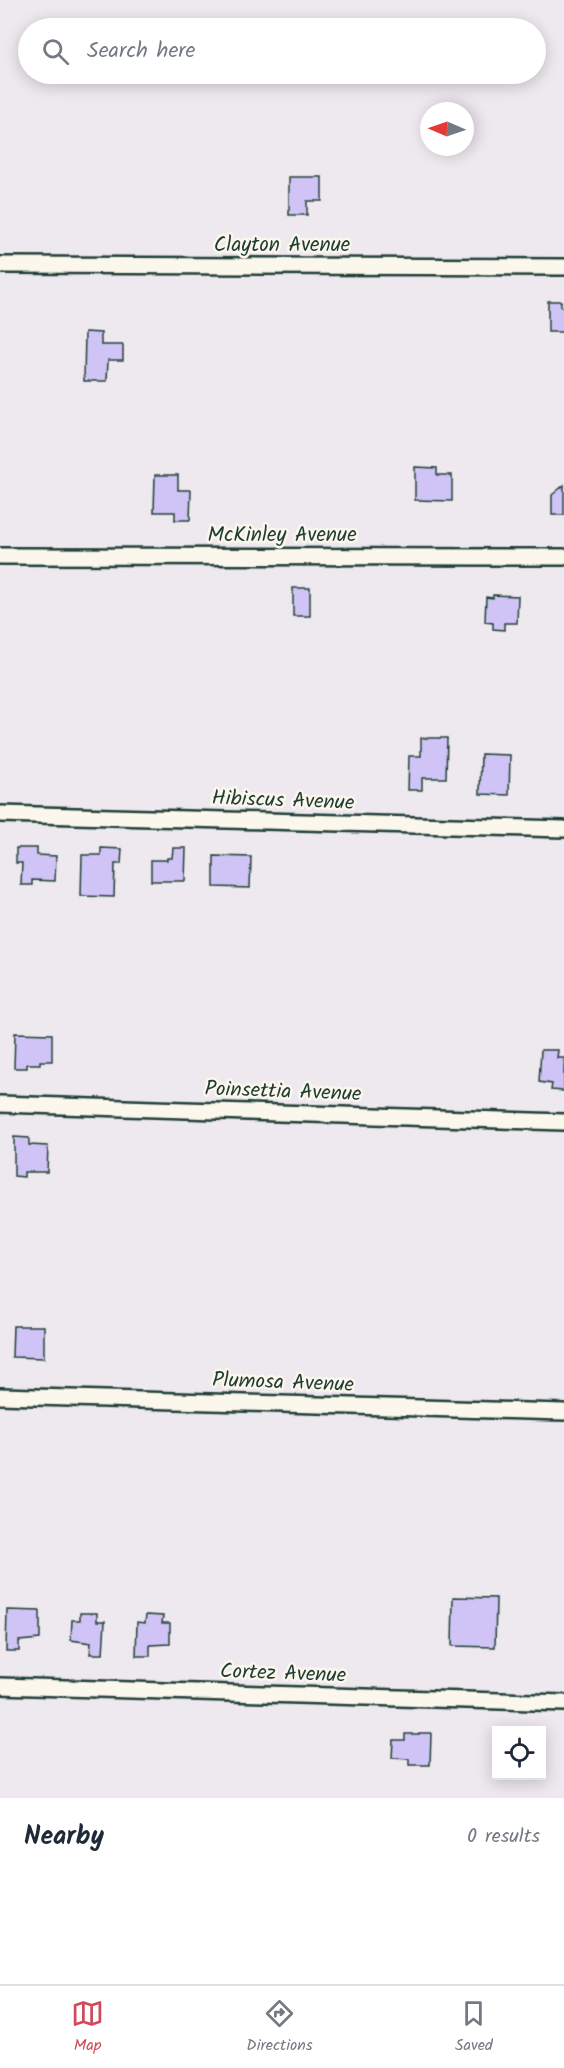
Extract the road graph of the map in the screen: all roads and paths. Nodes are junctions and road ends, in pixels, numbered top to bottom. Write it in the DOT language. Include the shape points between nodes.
graph roads {
  1 [pos="0,265"];
  2 [pos="564,267"];
  3 [pos="0,556"];
  4 [pos="564,557"];
  5 [pos="0,814"];
  6 [pos="564,829"];
  7 [pos="0,1104"];
  8 [pos="564,1122"];
  9 [pos="0,1396"];
  10 [pos="564,1412"];
  11 [pos="0,1686"];
  12 [pos="564,1703"];
  1 -- 2 [label="street, Clayton Avenue"];
  3 -- 4 [label="street, McKinley Avenue"];
  5 -- 6 [label="street, Hibiscus Avenue"];
  7 -- 8 [label="street, Poinsettia Avenue"];
  9 -- 10 [label="street, Plumosa Avenue"];
  11 -- 12 [label="street, Cortez Avenue"];
}
